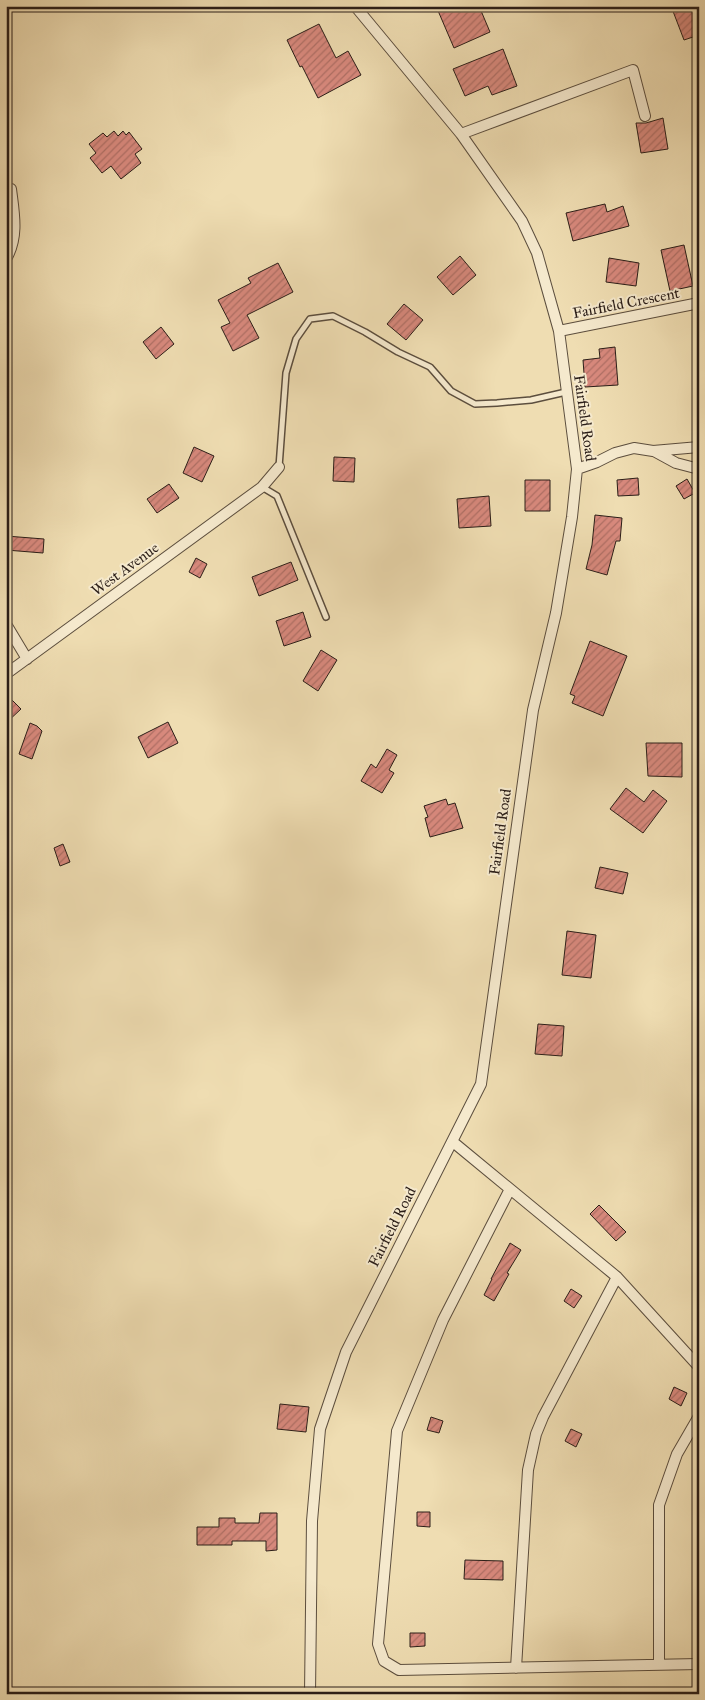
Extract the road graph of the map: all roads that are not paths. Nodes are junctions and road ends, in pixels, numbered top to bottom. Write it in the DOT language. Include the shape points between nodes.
graph roads {
  1 [pos="355,6"];
  2 [pos="645,116"];
  3 [pos="460,134"];
  4 [pos="11,189"];
  5 [pos="6,259"];
  6 [pos="699,304"];
  7 [pos="559,331"];
  8 [pos="566,392"];
  9 [pos="699,447"];
  10 [pos="653,451"];
  11 [pos="279,467"];
  12 [pos="577,469"];
  13 [pos="699,469"];
  14 [pos="262,487"];
  15 [pos="326,617"];
  16 [pos="6,624"];
  17 [pos="27,659"];
  18 [pos="6,674"];
  19 [pos="453,1142"];
  20 [pos="510,1189"];
  21 [pos="618,1277"];
  22 [pos="699,1367"];
  23 [pos="699,1416"];
  24 [pos="699,1664"];
  25 [pos="659,1665"];
  26 [pos="516,1668"];
  27 [pos="310,1694"];
  1 -- 3 [label="street, Fairfield Road"];
  2 -- 3 [label="street" via="633,70"];
  3 -- 7 [label="street, Fairfield Road" via="522,221 537,253"];
  4 -- 5 [label="street" via="16,224 15,237"];
  6 -- 7 [label="street, Fairfield Crescent"];
  7 -- 8 [label="street, Fairfield Road"];
  8 -- 11 [label="lane" via="531,400 474,404 451,391 430,368 365,332 333,316 310,319 296,339 286,373"];
  8 -- 12 [label="street, Fairfield Road"];
  9 -- 10 [label="street"];
  10 -- 12 [label="street" via="634,448"];
  10 -- 13 [label="street" via="676,463"];
  11 -- 14 [label="street, West Avenue"];
  12 -- 19 [label="street, Fairfield Road" via="556,613 533,710 481,1084"];
  14 -- 15 [label="lane" via="277,496"];
  14 -- 17 [label="street, West Avenue"];
  16 -- 17 [label="street"];
  17 -- 18 [label="street, West Avenue"];
  19 -- 20 [label="street"];
  19 -- 27 [label="street, Fairfield Road" via="346,1352 320,1429 312,1521"];
  20 -- 21 [label="street"];
  20 -- 26 [label="street" via="443,1320 397,1431 378,1644 384,1661 399,1670"];
  21 -- 22 [label="street"];
  21 -- 26 [label="street" via="536,1434 528,1470"];
  23 -- 25 [label="street" via="677,1454 659,1505"];
  24 -- 25 [label="street"];
  25 -- 26 [label="street"];
}
